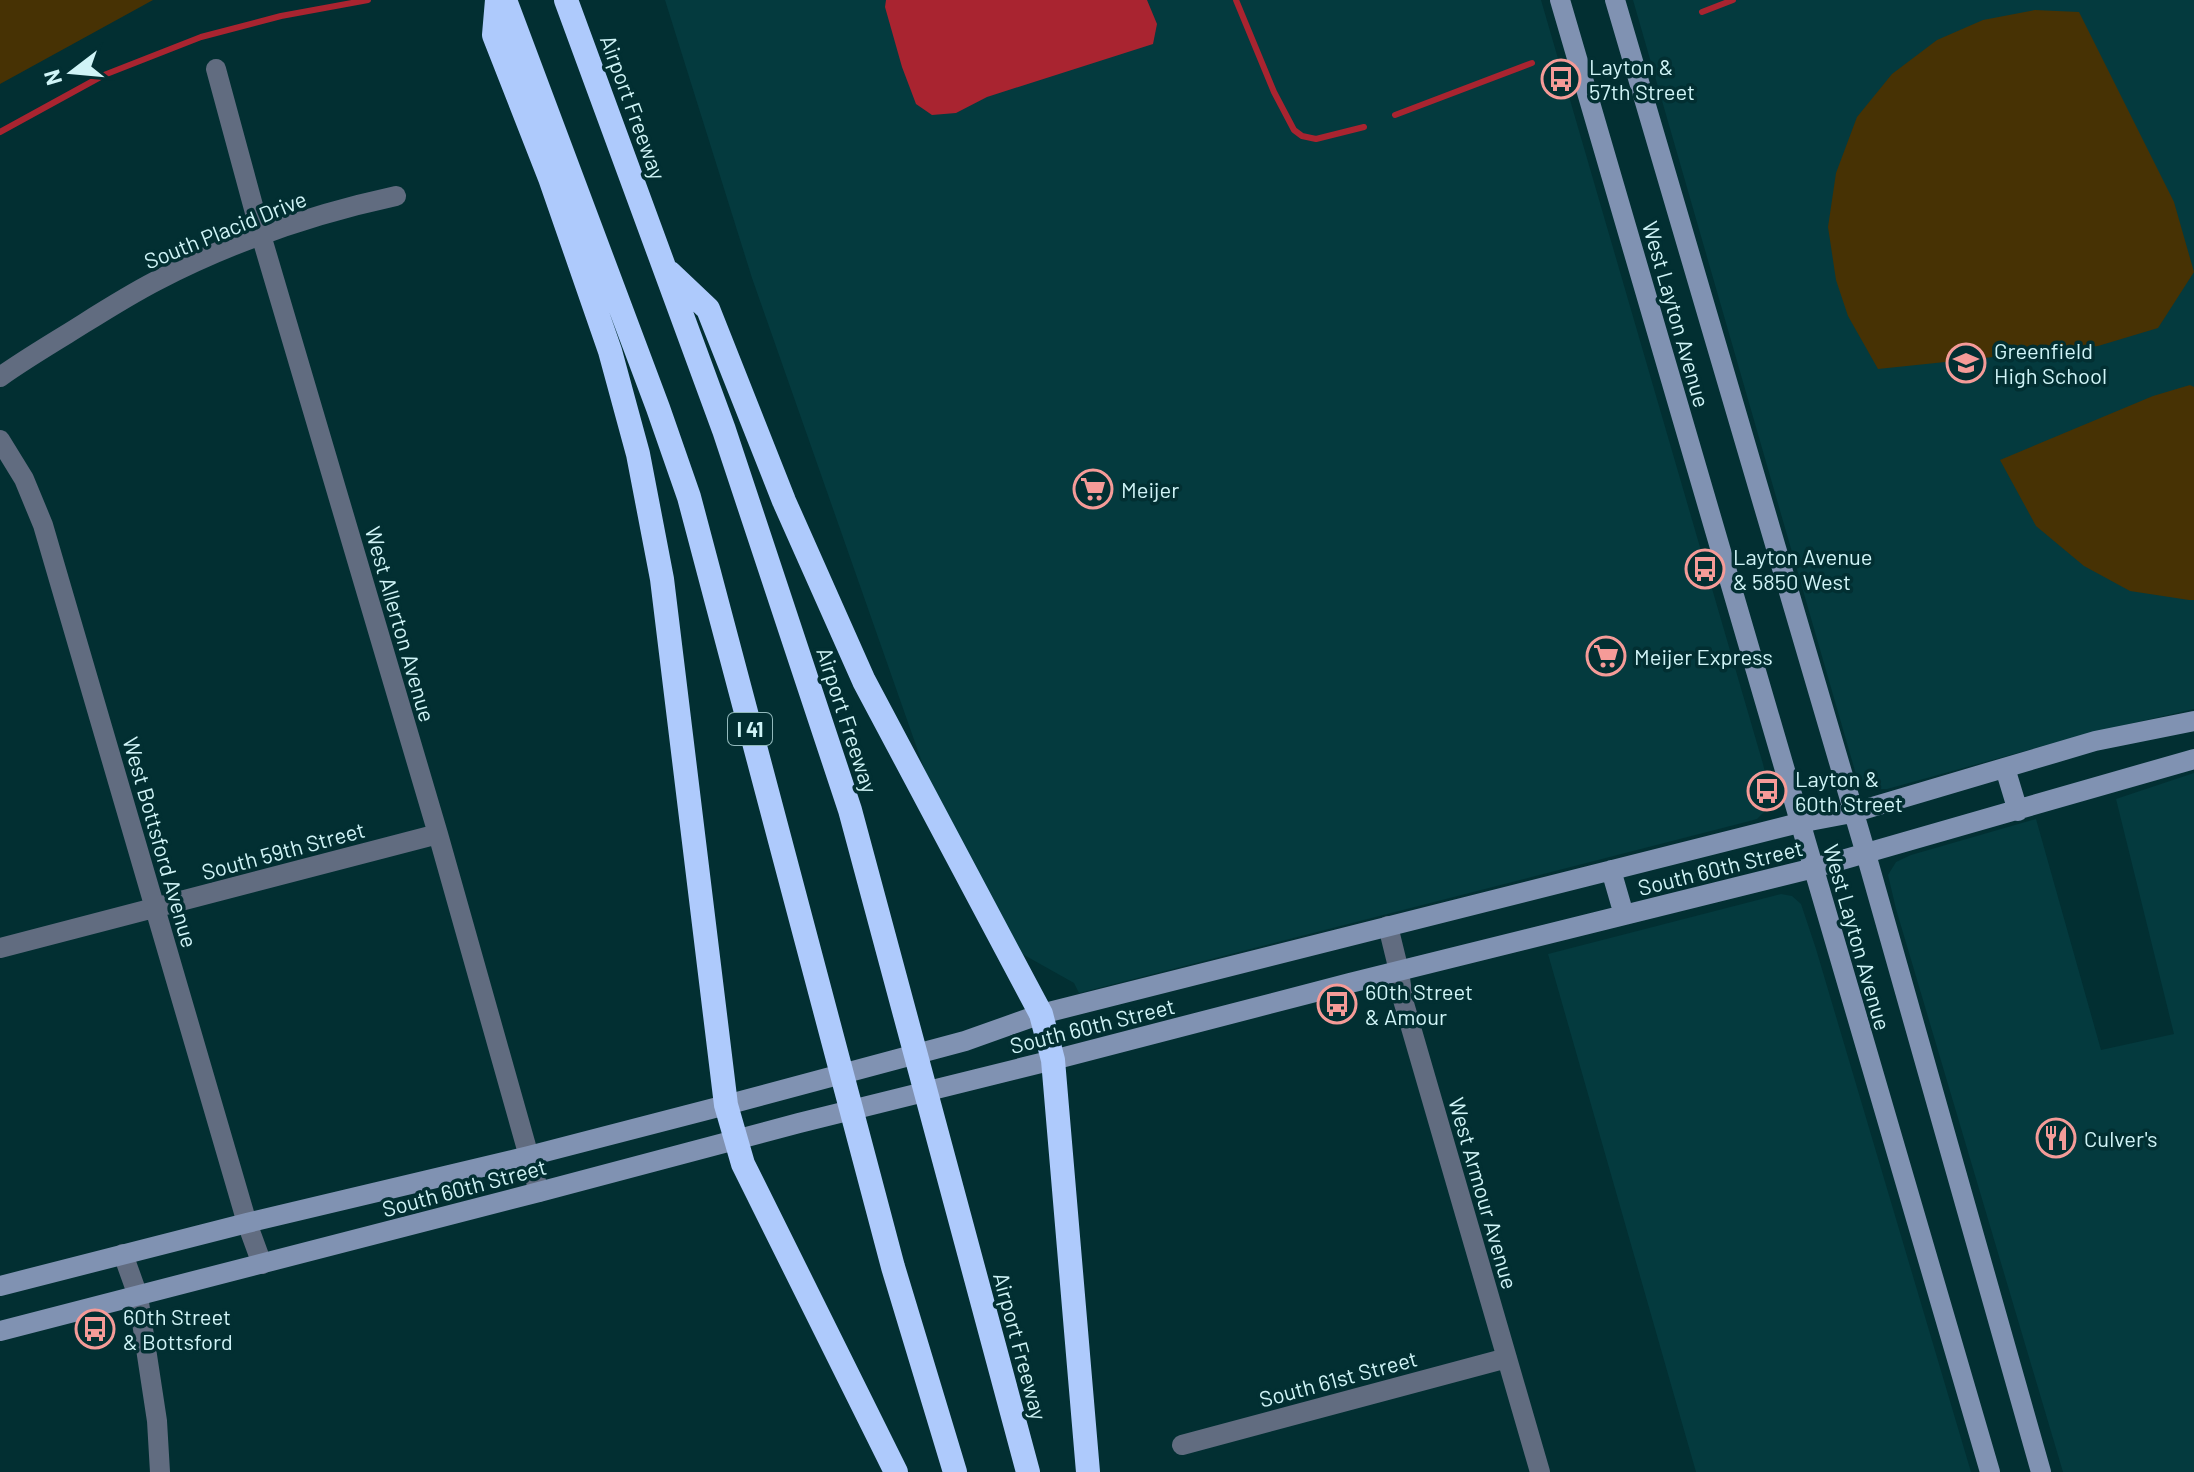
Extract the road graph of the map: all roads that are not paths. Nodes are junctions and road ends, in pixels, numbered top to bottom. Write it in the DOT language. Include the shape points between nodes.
graph roads {
  1 [pos="497,0"];
  2 [pos="505,0"];
  3 [pos="566,0"];
  4 [pos="1560,0"];
  5 [pos="1615,0"];
  6 [pos="216,69"];
  7 [pos="396,196"];
  8 [pos="261,235"];
  9 [pos="667,270"];
  10 [pos="0,377"];
  11 [pos="0,440"];
  12 [pos="2194,721"];
  13 [pos="2194,759"];
  14 [pos="2005,768"];
  15 [pos="2018,811"];
  16 [pos="1852,813"];
  17 [pos="1799,823"];
  18 [pos="438,834"];
  19 [pos="1866,854"];
  20 [pos="1814,868"];
  21 [pos="1611,870"];
  22 [pos="155,908"];
  23 [pos="1624,915"];
  24 [pos="1388,926"];
  25 [pos="0,948"];
  26 [pos="1399,971"];
  27 [pos="1041,1014"];
  28 [pos="1053,1060"];
  29 [pos="726,1105"];
  30 [pos="736,1141"];
  31 [pos="529,1156"];
  32 [pos="539,1192"];
  33 [pos="247,1223"];
  34 [pos="123,1254"];
  35 [pos="262,1264"];
  36 [pos="0,1286"];
  37 [pos="138,1296"];
  38 [pos="0,1331"];
  39 [pos="1507,1358"];
  40 [pos="1182,1445"];
  41 [pos="160,1472"];
  42 [pos="896,1472"];
  43 [pos="955,1472"];
  44 [pos="1028,1472"];
  45 [pos="1088,1472"];
  46 [pos="1540,1472"];
  47 [pos="1990,1472"];
  48 [pos="2041,1472"];
  1 -- 29 [label="highway" via="494,35 610,351 638,454 662,579"];
  2 -- 43 [label="highway, I 41" via="689,497 888,1252"];
  3 -- 9 [label="highway, Airport Freeway"];
  4 -- 17 [label="main road, West Layton Avenue"];
  5 -- 16 [label="main road, West Layton Avenue"];
  6 -- 8 [label="street, West Allerton Avenue"];
  7 -- 8 [label="street, South Placid Drive"];
  8 -- 10 [label="street, South Placid Drive" via="155,282"];
  8 -- 18 [label="street, West Allerton Avenue"];
  9 -- 27 [label="highway" via="708,309 784,501 864,681"];
  9 -- 44 [label="highway, Airport Freeway" via="850,810"];
  11 -- 22 [label="street, West Bottsford Avenue" via="43,525"];
  12 -- 14 [label="main road, South 60th Street" via="2095,741"];
  13 -- 15 [label="main road, South 60th Street"];
  14 -- 15 [label="main road"];
  14 -- 16 [label="main road, South 60th Street"];
  15 -- 19 [label="main road, South 60th Street"];
  16 -- 17 [label="main road, South 60th Street"];
  16 -- 19 [label="main road, West Layton Avenue"];
  17 -- 20 [label="main road, West Layton Avenue"];
  17 -- 21 [label="main road, South 60th Street"];
  18 -- 22 [label="street, South 59th Street"];
  18 -- 31 [label="street, West Allerton Avenue"];
  19 -- 20 [label="main road, South 60th Street"];
  19 -- 48 [label="main road, West Layton Avenue"];
  20 -- 23 [label="main road, South 60th Street"];
  20 -- 47 [label="main road, West Layton Avenue"];
  21 -- 23 [label="main road"];
  21 -- 24 [label="main road, South 60th Street"];
  22 -- 25 [label="street, South 59th Street"];
  22 -- 33 [label="street, West Bottsford Avenue"];
  23 -- 26 [label="main road, South 60th Street"];
  24 -- 26 [label="street, West Armour Avenue"];
  24 -- 27 [label="main road, South 60th Street"];
  26 -- 28 [label="main road, South 60th Street"];
  26 -- 39 [label="street, West Armour Avenue"];
  27 -- 28 [label="highway"];
  27 -- 29 [label="main road, South 60th Street" via="965,1041"];
  28 -- 30 [label="main road, South 60th Street"];
  28 -- 45 [label="highway"];
  29 -- 30 [label="highway"];
  29 -- 31 [label="main road, South 60th Street"];
  30 -- 32 [label="main road, South 60th Street"];
  30 -- 42 [label="highway"];
  31 -- 32 [label="street, West Allerton Avenue"];
  31 -- 33 [label="main road, South 60th Street"];
  32 -- 35 [label="main road, South 60th Street"];
  33 -- 34 [label="main road, South 60th Street"];
  33 -- 35 [label="street, West Bottsford Avenue"];
  34 -- 36 [label="main road, South 60th Street"];
  34 -- 37 [label="street"];
  35 -- 37 [label="main road, South 60th Street"];
  37 -- 38 [label="main road, South 60th Street"];
  37 -- 41 [label="street"];
  39 -- 40 [label="street, South 61st Street"];
  39 -- 46 [label="street, West Armour Avenue"];
}
